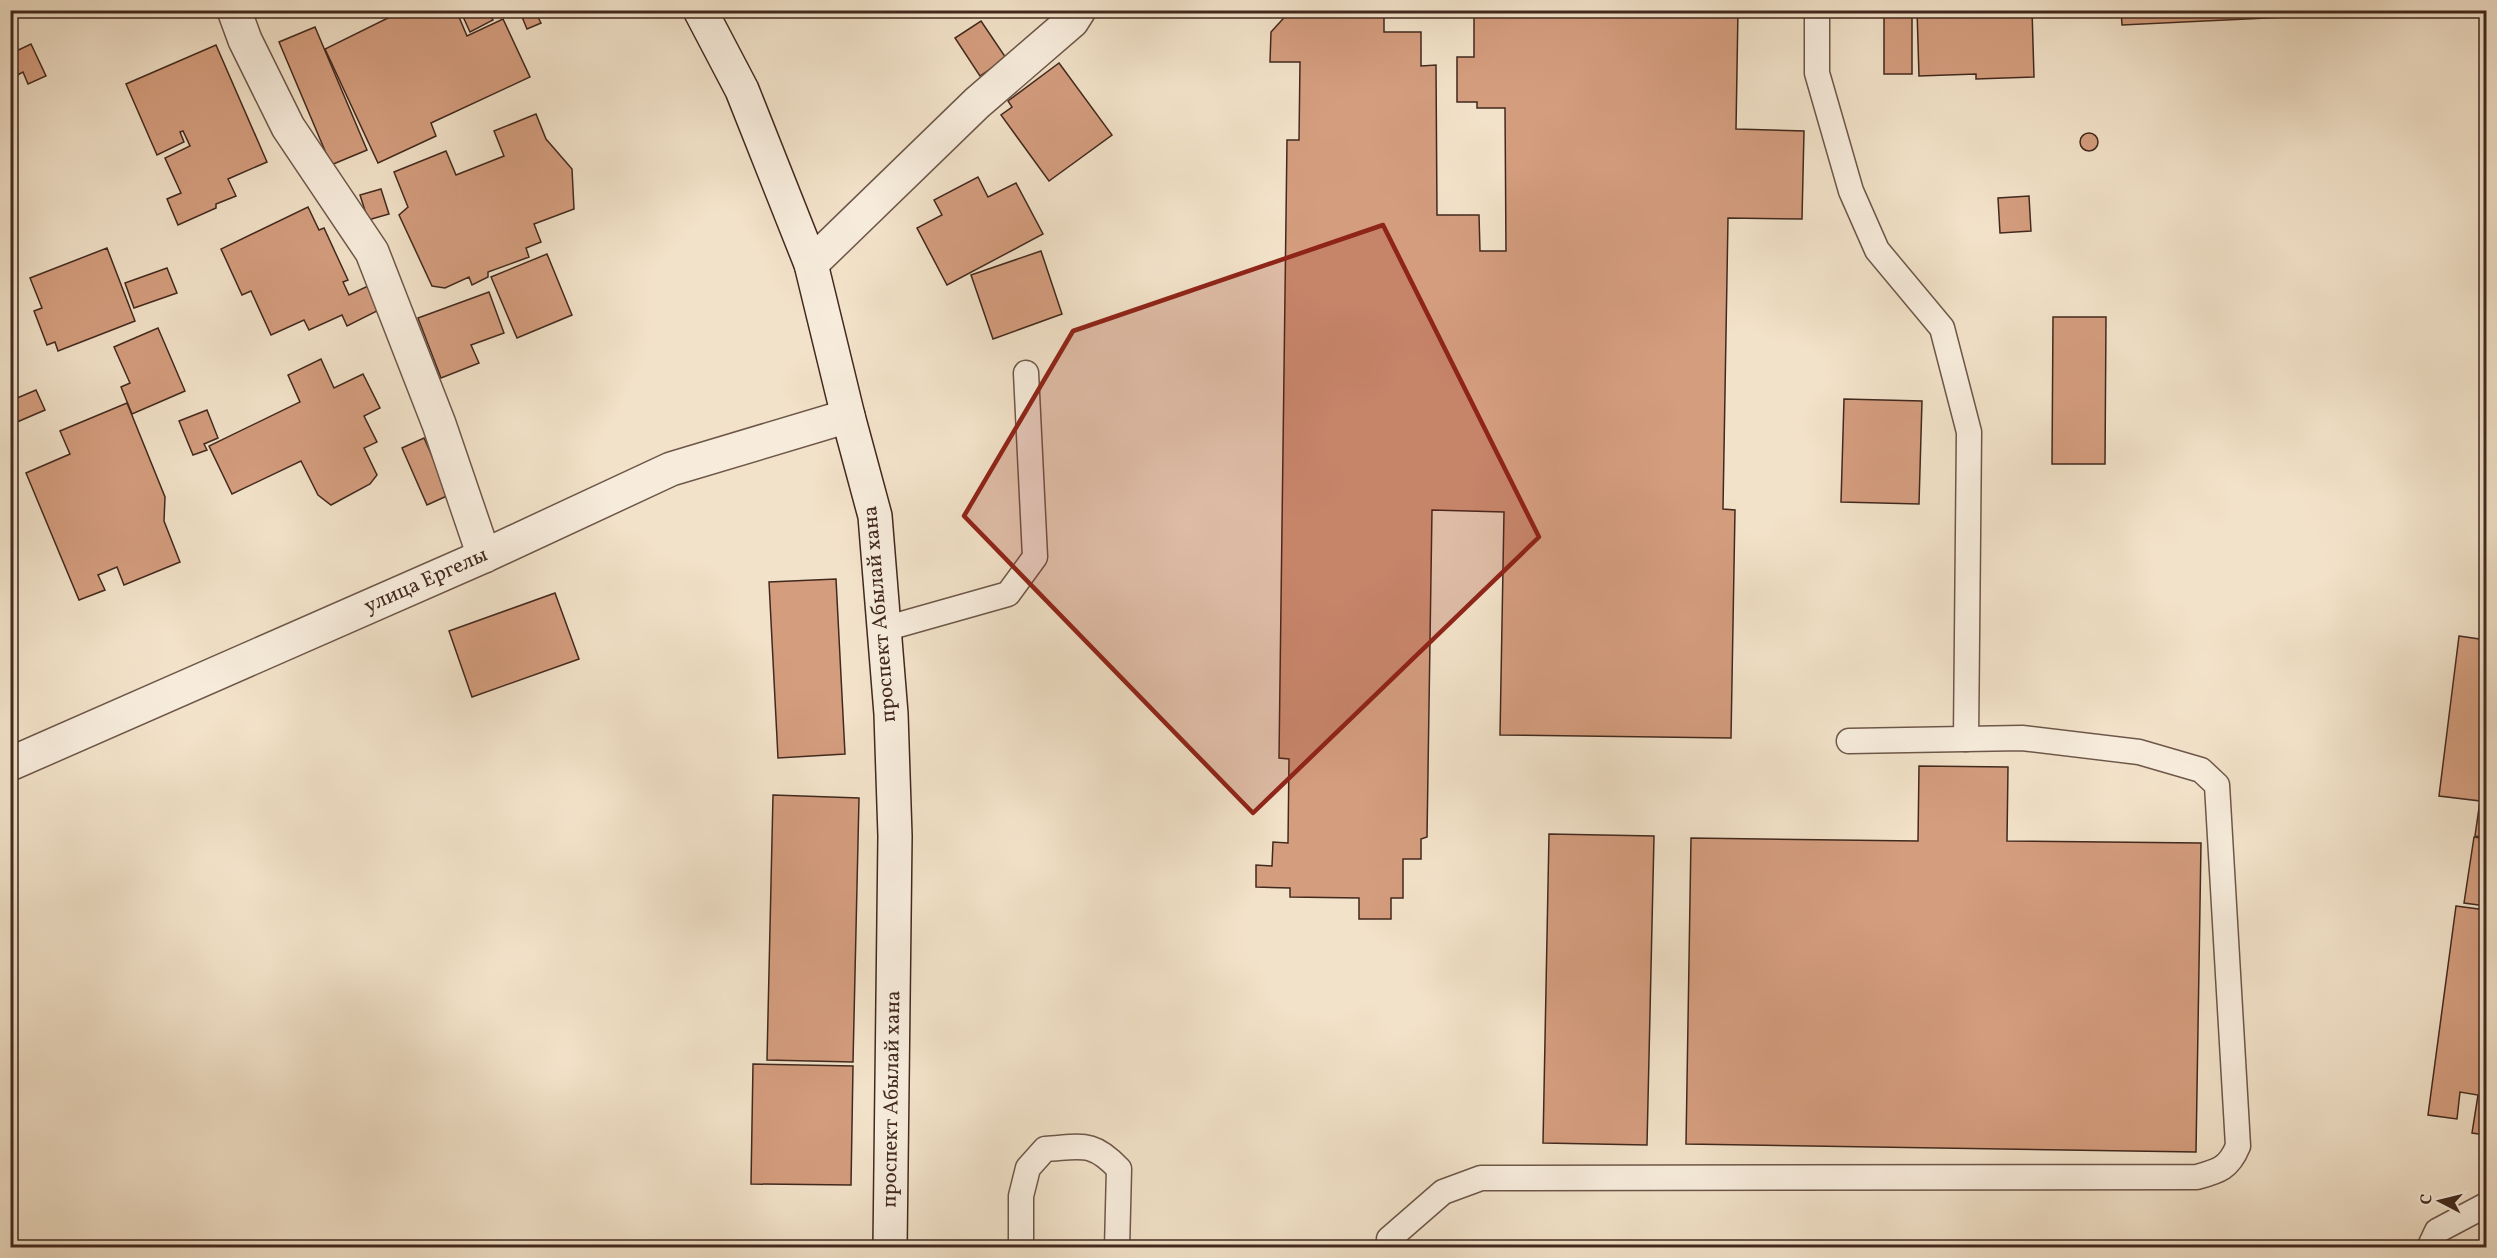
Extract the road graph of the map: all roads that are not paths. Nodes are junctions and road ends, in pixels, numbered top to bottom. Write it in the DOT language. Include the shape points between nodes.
graph roads {
  1 [pos="234,10"];
  2 [pos="700,10"];
  3 [pos="1079,10"];
  4 [pos="1816,10"];
  5 [pos="811,264"];
  6 [pos="1026,373"];
  7 [pos="848,417"];
  8 [pos="484,556"];
  9 [pos="884,628"];
  10 [pos="1966,739"];
  11 [pos="1849,741"];
  12 [pos="10,764"];
  13 [pos="2487,1205"];
  14 [pos="890,1248"];
  15 [pos="1021,1248"];
  16 [pos="1117,1248"];
  17 [pos="1389,1248"];
  18 [pos="2430,1248"];
  1 -- 8 [label="street" via="288,127 372,252 439,424"];
  2 -- 5 [label="street, проспект Абылай хана" via="742,90"];
  3 -- 5 [label="street" via="1072,21 977,103"];
  4 -- 10 [label="lane" via="1817,73 1851,191 1877,249 1942,328 1969,432"];
  5 -- 7 [label="street, проспект Абылай хана"];
  6 -- 9 [label="lane" via="1035,557 1008,594"];
  7 -- 8 [label="street, улица Ергелы" via="671,469"];
  7 -- 9 [label="street, проспект Абылай хана" via="875,516"];
  8 -- 12 [label="street, улица Ергелы"];
  9 -- 14 [label="street, проспект Абылай хана" via="895,836"];
  10 -- 11 [label="lane"];
  10 -- 17 [label="lane" via="2022,738 2139,752 2201,770 2217,785 2238,1146 2232,1160 2217,1172 2197,1178 1481,1178 1443,1192 1389,1239"];
  13 -- 18 [label="lane" via="2437,1231"];
  15 -- 16 [label="lane" via="1022,1196 1028,1168 1045,1149 1089,1146 1106,1155 1119,1169"];
}
